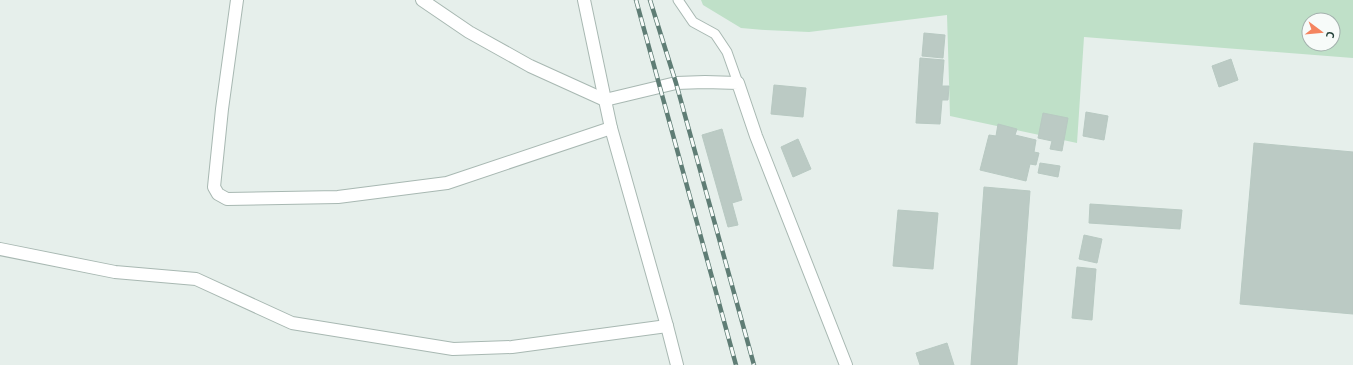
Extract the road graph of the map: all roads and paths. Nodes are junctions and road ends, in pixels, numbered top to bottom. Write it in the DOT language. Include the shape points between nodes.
graph roads {
  1 [pos="237,0"];
  2 [pos="422,0"];
  3 [pos="584,0"];
  4 [pos="678,0"];
  5 [pos="738,83"];
  6 [pos="605,100"];
  7 [pos="611,128"];
  8 [pos="0,249"];
  9 [pos="667,326"];
  10 [pos="677,365"];
  11 [pos="846,365"];
  1 -- 7 [label="street" via="214,187 218,194 227,199 338,197 448,183"];
  2 -- 6 [label="street" via="469,32 530,66"];
  3 -- 6 [label="street"];
  4 -- 5 [label="lane" via="693,22 715,34 727,52"];
  5 -- 6 [label="street" via="676,83"];
  5 -- 11 [label="street" via="756,136"];
  6 -- 7 [label="street"];
  7 -- 9 [label="street"];
  8 -- 9 [label="street" via="114,272 196,279 292,323 453,349 512,347"];
  9 -- 10 [label="street"];
}
